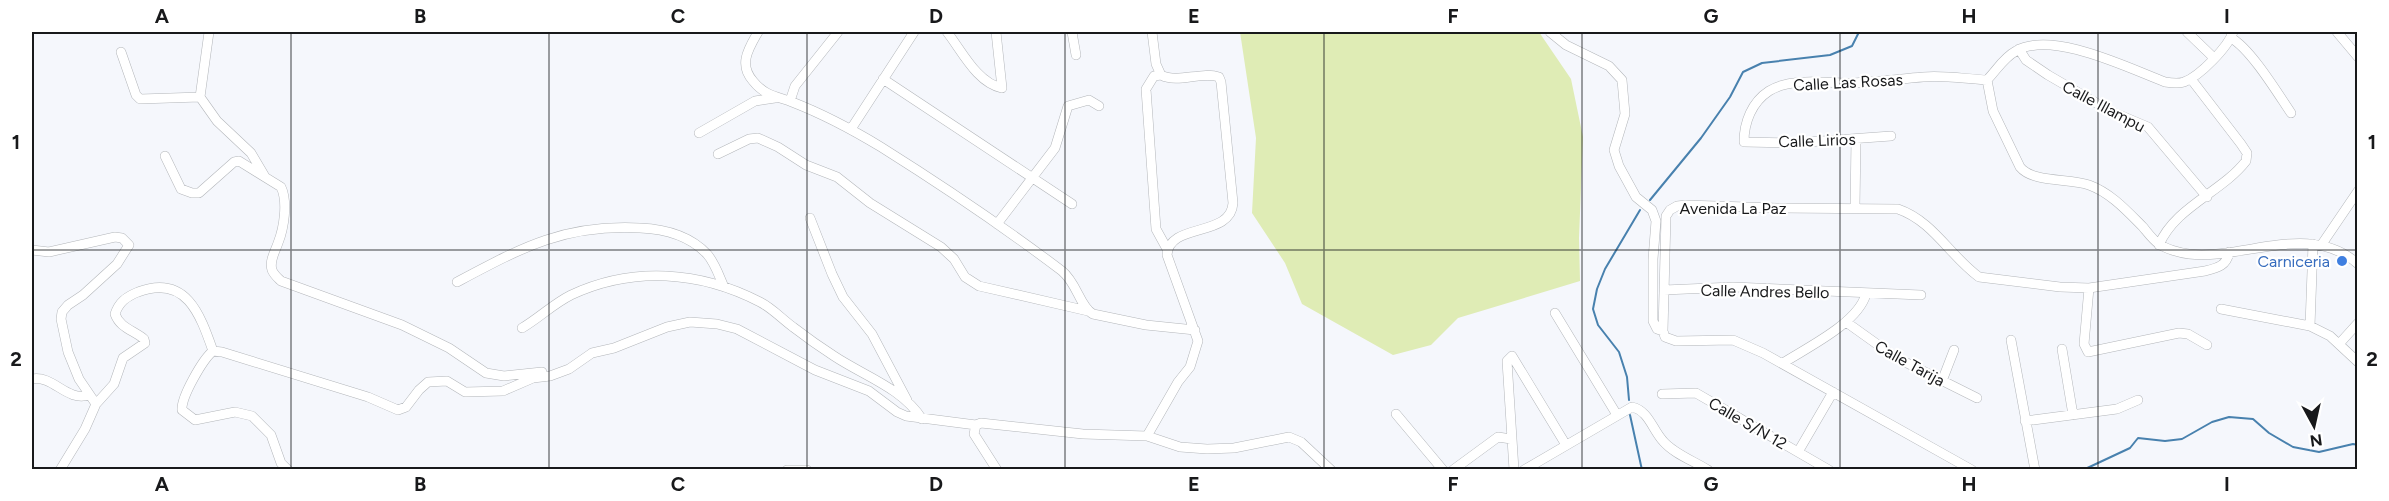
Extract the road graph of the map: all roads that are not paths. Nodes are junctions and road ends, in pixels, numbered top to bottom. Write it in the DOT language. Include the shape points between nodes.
graph roads {
  1 [pos="209,32"];
  2 [pos="758,32"];
  3 [pos="838,32"];
  4 [pos="914,32"];
  5 [pos="947,32"];
  6 [pos="996,32"];
  7 [pos="1072,32"];
  8 [pos="1152,32"];
  9 [pos="1550,32"];
  10 [pos="2187,32"];
  11 [pos="2337,32"];
  12 [pos="2232,35"];
  13 [pos="2019,49"];
  14 [pos="121,52"];
  15 [pos="1076,55"];
  16 [pos="2358,57"];
  17 [pos="2214,58"];
  18 [pos="1161,75"];
  19 [pos="883,79"];
  20 [pos="2190,79"];
  21 [pos="1987,80"];
  22 [pos="200,97"];
  23 [pos="776,98"];
  24 [pos="790,100"];
  25 [pos="1099,106"];
  26 [pos="2291,113"];
  27 [pos="851,129"];
  28 [pos="699,133"];
  29 [pos="1891,136"];
  30 [pos="1856,139"];
  31 [pos="1744,142"];
  32 [pos="718,154"];
  33 [pos="165,156"];
  34 [pos="264,175"];
  35 [pos="1032,177"];
  36 [pos="2358,191"];
  37 [pos="2207,197"];
  38 [pos="1072,204"];
  39 [pos="1855,207"];
  40 [pos="810,218"];
  41 [pos="997,224"];
  42 [pos="2318,244"];
  43 [pos="2159,245"];
  44 [pos="1167,249"];
  45 [pos="32,250"];
  46 [pos="2229,252"];
  47 [pos="2358,264"];
  48 [pos="457,282"];
  49 [pos="724,287"];
  50 [pos="2089,288"];
  51 [pos="1664,291"];
  52 [pos="1866,294"];
  53 [pos="1922,295"];
  54 [pos="2221,309"];
  55 [pos="1088,311"];
  56 [pos="1555,314"];
  57 [pos="1846,322"];
  58 [pos="2358,323"];
  59 [pos="2310,326"];
  60 [pos="522,328"];
  61 [pos="1195,330"];
  62 [pos="1663,331"];
  63 [pos="2011,340"];
  64 [pos="2339,344"];
  65 [pos="2207,345"];
  66 [pos="2062,349"];
  67 [pos="1954,350"];
  68 [pos="213,351"];
  69 [pos="2358,362"];
  70 [pos="1784,363"];
  71 [pos="556,373"];
  72 [pos="32,379"];
  73 [pos="1942,381"];
  74 [pos="1833,392"];
  75 [pos="1662,394"];
  76 [pos="89,395"];
  77 [pos="1977,398"];
  78 [pos="2138,400"];
  79 [pos="908,402"];
  80 [pos="96,404"];
  81 [pos="1396,414"];
  82 [pos="1617,415"];
  83 [pos="2073,415"];
  84 [pos="922,419"];
  85 [pos="2025,421"];
  86 [pos="976,425"];
  87 [pos="1147,436"];
  88 [pos="1511,439"];
  89 [pos="1566,445"];
  90 [pos="1798,452"];
  91 [pos="1823,468"];
  92 [pos="60,470"];
  93 [pos="288,470"];
  94 [pos="787,470"];
  95 [pos="807,470"];
  96 [pos="997,470"];
  97 [pos="1331,470"];
  98 [pos="1443,470"];
  99 [pos="1453,470"];
  100 [pos="1514,470"];
  101 [pos="1524,470"];
  102 [pos="1708,470"];
  103 [pos="1972,470"];
  104 [pos="2035,470"];
  1 -- 22 [label="street"];
  2 -- 23 [label="street" via="744,64 751,80"];
  3 -- 24 [label="street" via="795,86"];
  4 -- 19 [label="street"];
  5 -- 6 [label="street" via="978,74 992,86 1002,88"];
  7 -- 15 [label="street"];
  8 -- 18 [label="street"];
  9 -- 62 [label="street" via="1566,45 1609,66 1622,80 1625,114 1614,150 1636,197 1654,215 1653,321"];
  10 -- 17 [label="street"];
  11 -- 16 [label="street"];
  12 -- 17 [label="street"];
  12 -- 26 [label="street"];
  13 -- 20 [label="street" via="2058,45 2165,82 2176,84"];
  13 -- 21 [label="street"];
  13 -- 37 [label="street, Calle Illampu" via="2026,60 2048,75 2110,111 2148,127"];
  14 -- 22 [label="street" via="140,99"];
  17 -- 20 [label="street"];
  18 -- 44 [label="street" via="1154,76 1146,89 1156,229"];
  18 -- 44 [label="street" via="1219,77 1233,203 1228,216 1220,222 1179,238"];
  19 -- 27 [label="street"];
  19 -- 35 [label="street"];
  20 -- 37 [label="street" via="2247,153 2246,161"];
  21 -- 31 [label="street, Calle Las Rosas" via="1925,77 1782,86 1769,91 1749,114"];
  21 -- 43 [label="street" via="1993,111 2023,171 2031,176 2069,180 2099,189 2118,202"];
  22 -- 34 [label="street" via="217,121 251,153"];
  23 -- 24 [label="street"];
  23 -- 28 [label="street" via="755,101"];
  24 -- 27 [label="street"];
  25 -- 35 [label="street" via="1089,100 1068,106 1055,148"];
  27 -- 41 [label="street"];
  29 -- 30 [label="street, Calle Lirios"];
  30 -- 31 [label="street, Calle Lirios"];
  30 -- 39 [label="street"];
  32 -- 55 [label="street" via="758,138 837,177 870,203 941,247 965,277 979,286"];
  33 -- 34 [label="street" via="181,189 192,193 200,193 234,162"];
  34 -- 71 [label="street" via="284,193 282,231 272,261 272,269 281,281 402,325 449,348 486,374"];
  35 -- 38 [label="street"];
  35 -- 41 [label="street"];
  36 -- 42 [label="street"];
  37 -- 43 [label="street" via="2193,205"];
  39 -- 50 [label="street, Avenida La Paz" via="1908,212 1940,236 1978,277"];
  39 -- 51 [label="street, Avenida La Paz" via="1677,206 1666,216"];
  40 -- 79 [label="street" via="843,297 872,333"];
  41 -- 55 [label="street" via="1064,273"];
  42 -- 46 [label="street" via="2269,245"];
  42 -- 47 [label="street" via="2349,256"];
  42 -- 59 [label="street"];
  43 -- 46 [label="street" via="2190,254"];
  44 -- 61 [label="street"];
  45 -- 76 [label="street" via="49,252 115,237 129,245 109,273 62,312 68,352"];
  46 -- 50 [label="street, Avenida La Paz" via="2226,262 2216,268"];
  48 -- 49 [label="street" via="537,242 582,229 623,227 680,236 708,255"];
  49 -- 60 [label="street" via="676,276 623,279 571,295"];
  49 -- 79 [label="street" via="762,303 837,358"];
  50 -- 65 [label="street" via="2084,344 2088,351 2179,333"];
  51 -- 52 [label="street, Calle Andres Bello" via="1733,287"];
  51 -- 62 [label="street, Avenida La Paz"];
  52 -- 53 [label="street, Calle Andres Bello"];
  52 -- 57 [label="street"];
  54 -- 59 [label="street"];
  55 -- 61 [label="street" via="1146,325"];
  56 -- 82 [label="street"];
  57 -- 70 [label="street"];
  57 -- 73 [label="street, Calle Tarija" via="1895,357"];
  58 -- 64 [label="street"];
  59 -- 64 [label="street"];
  61 -- 87 [label="street" via="1198,341 1192,361"];
  62 -- 70 [label="street" via="1665,337 1676,341 1733,340"];
  63 -- 85 [label="street"];
  64 -- 69 [label="street"];
  66 -- 83 [label="street"];
  67 -- 73 [label="street"];
  68 -- 71 [label="street" via="398,410 406,407 428,382 447,381 465,392 503,391"];
  68 -- 80 [label="street" via="199,315 181,293 162,288 135,293 121,302 116,314 121,325 145,343 123,358 114,384"];
  68 -- 93 [label="street" via="182,402 182,410 195,420 235,412 252,417 271,435 281,463"];
  70 -- 74 [label="street"];
  71 -- 84 [label="street" via="592,353 667,327 690,322 717,324 737,328 834,378 869,391 897,412"];
  72 -- 76 [label="street" via="48,380 77,397"];
  73 -- 77 [label="street, Calle Tarija"];
  74 -- 90 [label="street"];
  74 -- 103 [label="street"];
  75 -- 90 [label="street, Calle S/N 12" via="1696,393"];
  76 -- 80 [label="street"];
  78 -- 83 [label="street" via="2117,409"];
  79 -- 84 [label="street"];
  80 -- 92 [label="street"];
  81 -- 98 [label="street"];
  82 -- 89 [label="street"];
  82 -- 102 [label="street" via="1632,407 1639,408 1665,444"];
  83 -- 85 [label="street"];
  84 -- 86 [label="street"];
  85 -- 104 [label="street"];
  86 -- 87 [label="street" via="986,422 1083,434"];
  86 -- 96 [label="street" via="974,434"];
  87 -- 97 [label="street" via="1180,447 1207,449 1289,437 1301,442"];
  88 -- 89 [label="street" via="1507,361 1512,356"];
  88 -- 99 [label="street" via="1498,437"];
  88 -- 100 [label="street"];
  89 -- 101 [label="street"];
  90 -- 91 [label="street, Calle S/N 12"];
  94 -- 95 [label="street"];
}
